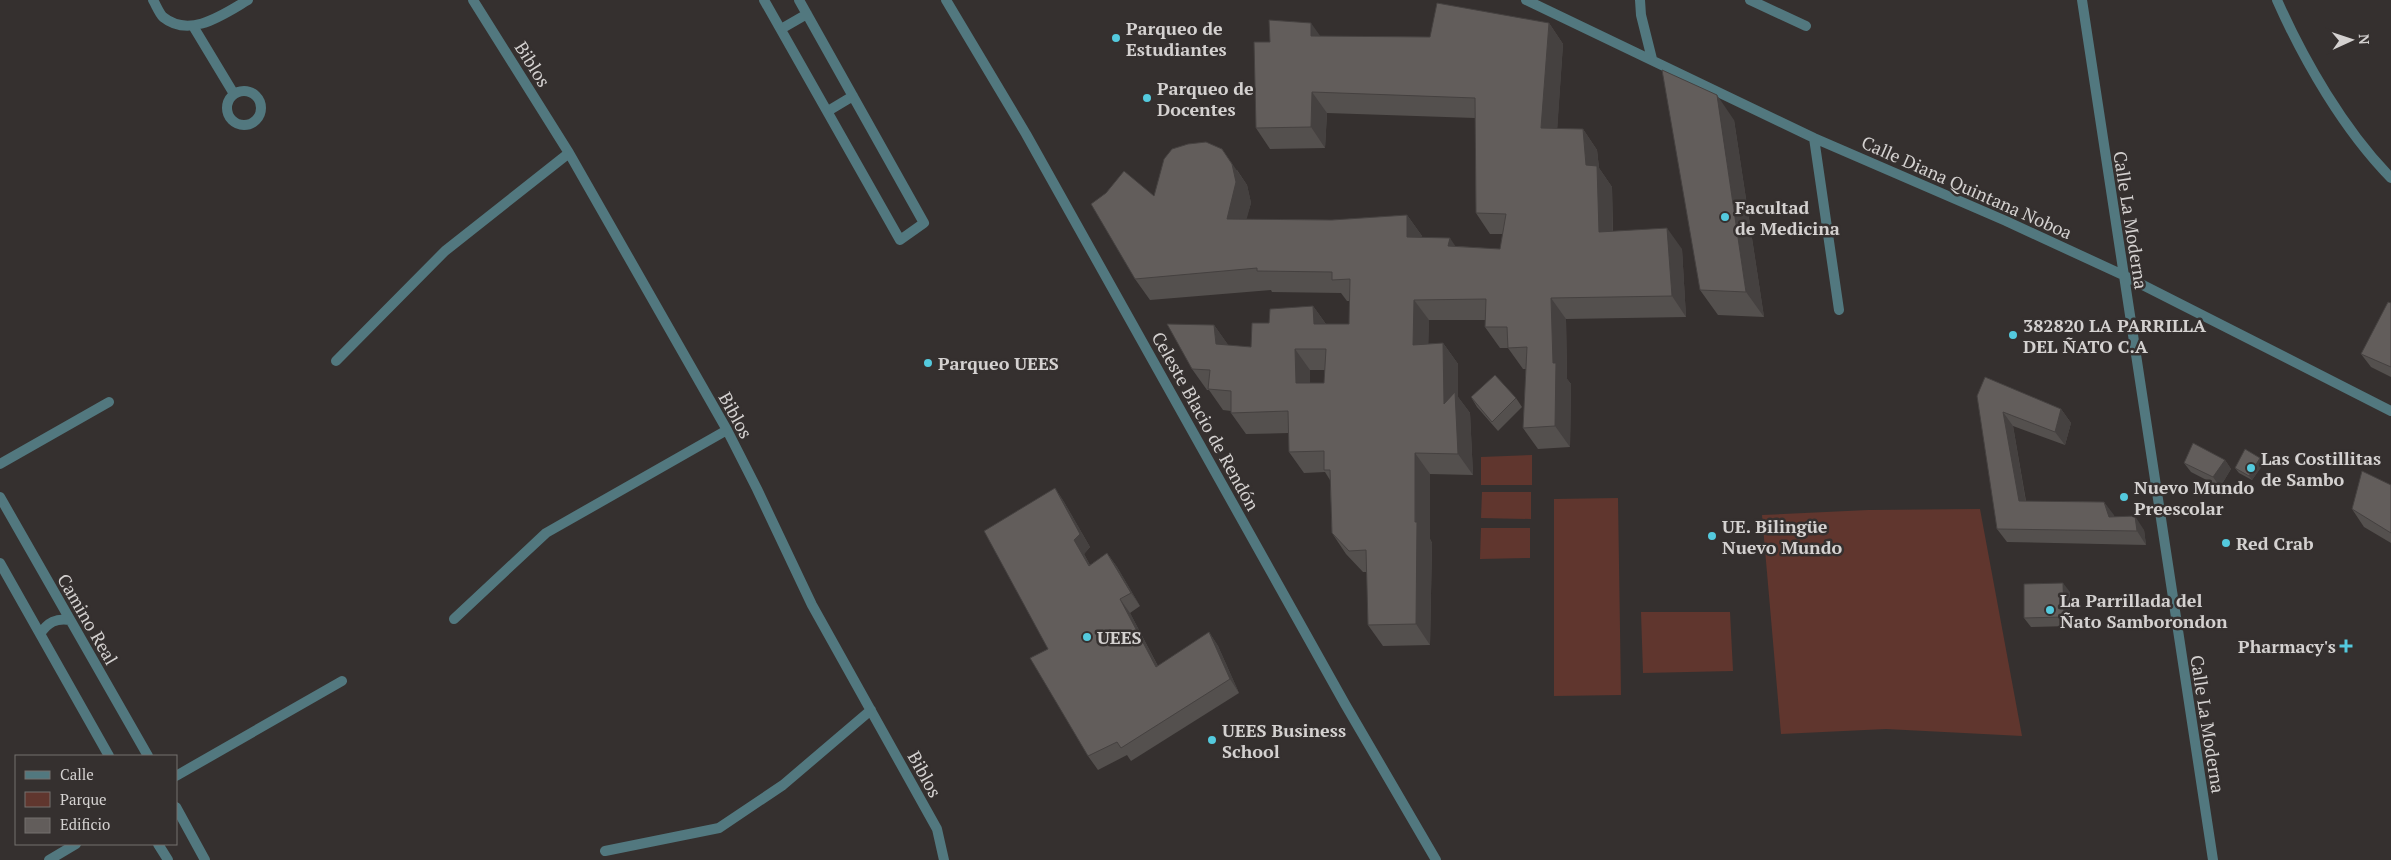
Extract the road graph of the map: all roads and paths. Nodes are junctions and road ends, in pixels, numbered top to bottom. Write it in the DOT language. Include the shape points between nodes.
graph roads {
  1 [pos="153,0"];
  2 [pos="248,0"];
  3 [pos="473,0"];
  4 [pos="764,0"];
  5 [pos="799,0"];
  6 [pos="946,0"];
  7 [pos="1526,0"];
  8 [pos="1640,0"];
  9 [pos="1750,0"];
  10 [pos="2082,0"];
  11 [pos="2277,0"];
  12 [pos="1546,4"];
  13 [pos="807,14"];
  14 [pos="192,26"];
  15 [pos="1806,26"];
  16 [pos="781,29"];
  17 [pos="1652,59"];
  18 [pos="234,94"];
  19 [pos="853,96"];
  20 [pos="828,111"];
  21 [pos="1814,138"];
  22 [pos="569,153"];
  23 [pos="2391,178"];
  24 [pos="2123,275"];
  25 [pos="1839,310"];
  26 [pos="336,361"];
  27 [pos="109,402"];
  28 [pos="2391,412"];
  29 [pos="726,430"];
  30 [pos="0,464"];
  31 [pos="0,497"];
  32 [pos="0,563"];
  33 [pos="454,619"];
  34 [pos="70,620"];
  35 [pos="40,634"];
  36 [pos="342,680"];
  37 [pos="871,710"];
  38 [pos="108,755"];
  39 [pos="147,755"];
  40 [pos="178,775"];
  41 [pos="178,811"];
  42 [pos="74,845"];
  43 [pos="159,845"];
  44 [pos="605,851"];
  45 [pos="48,860"];
  46 [pos="168,860"];
  47 [pos="205,860"];
  48 [pos="944,860"];
  49 [pos="1436,860"];
  50 [pos="2213,860"];
  1 -- 14 [label="street" via="162,16 173,23"];
  2 -- 14 [label="street" via="217,18"];
  3 -- 22 [label="street, Biblos"];
  4 -- 16 [label="street"];
  5 -- 13 [label="street"];
  6 -- 49 [label="street, Celeste Blacio de Rendón" via="1026,134 1345,704"];
  7 -- 12 [label="street, Calle Diana Quintana Noboa"];
  8 -- 17 [label="street"];
  9 -- 15 [label="street"];
  10 -- 24 [label="street, Calle La Moderna"];
  11 -- 23 [label="street" via="2294,37 2333,101 2373,160"];
  12 -- 17 [label="street, Calle Diana Quintana Noboa"];
  13 -- 16 [label="street"];
  13 -- 19 [label="street"];
  14 -- 18 [label="street"];
  16 -- 20 [label="street"];
  17 -- 21 [label="street, Calle Diana Quintana Noboa"];
  19 -- 20 [label="street"];
  19 -- 20 [label="street" via="924,223 900,240"];
  21 -- 24 [label="street, Calle Diana Quintana Noboa" via="2006,220"];
  21 -- 25 [label="street"];
  22 -- 26 [label="street" via="445,251"];
  22 -- 29 [label="street, Biblos"];
  24 -- 28 [label="street, Calle Diana Quintana Noboa"];
  24 -- 50 [label="street, Calle La Moderna"];
  27 -- 30 [label="street"];
  29 -- 33 [label="street" via="546,533"];
  29 -- 37 [label="street, Biblos" via="812,605"];
  31 -- 34 [label="street, Camino Real"];
  32 -- 35 [label="street"];
  34 -- 35 [label="street" via="55,620"];
  34 -- 39 [label="street, Camino Real"];
  35 -- 38 [label="street"];
  36 -- 40 [label="street"];
  37 -- 44 [label="street" via="783,784 719,828"];
  37 -- 48 [label="street, Biblos" via="937,829"];
  41 -- 47 [label="street"];
  42 -- 45 [label="street"];
  43 -- 46 [label="street"];
}
